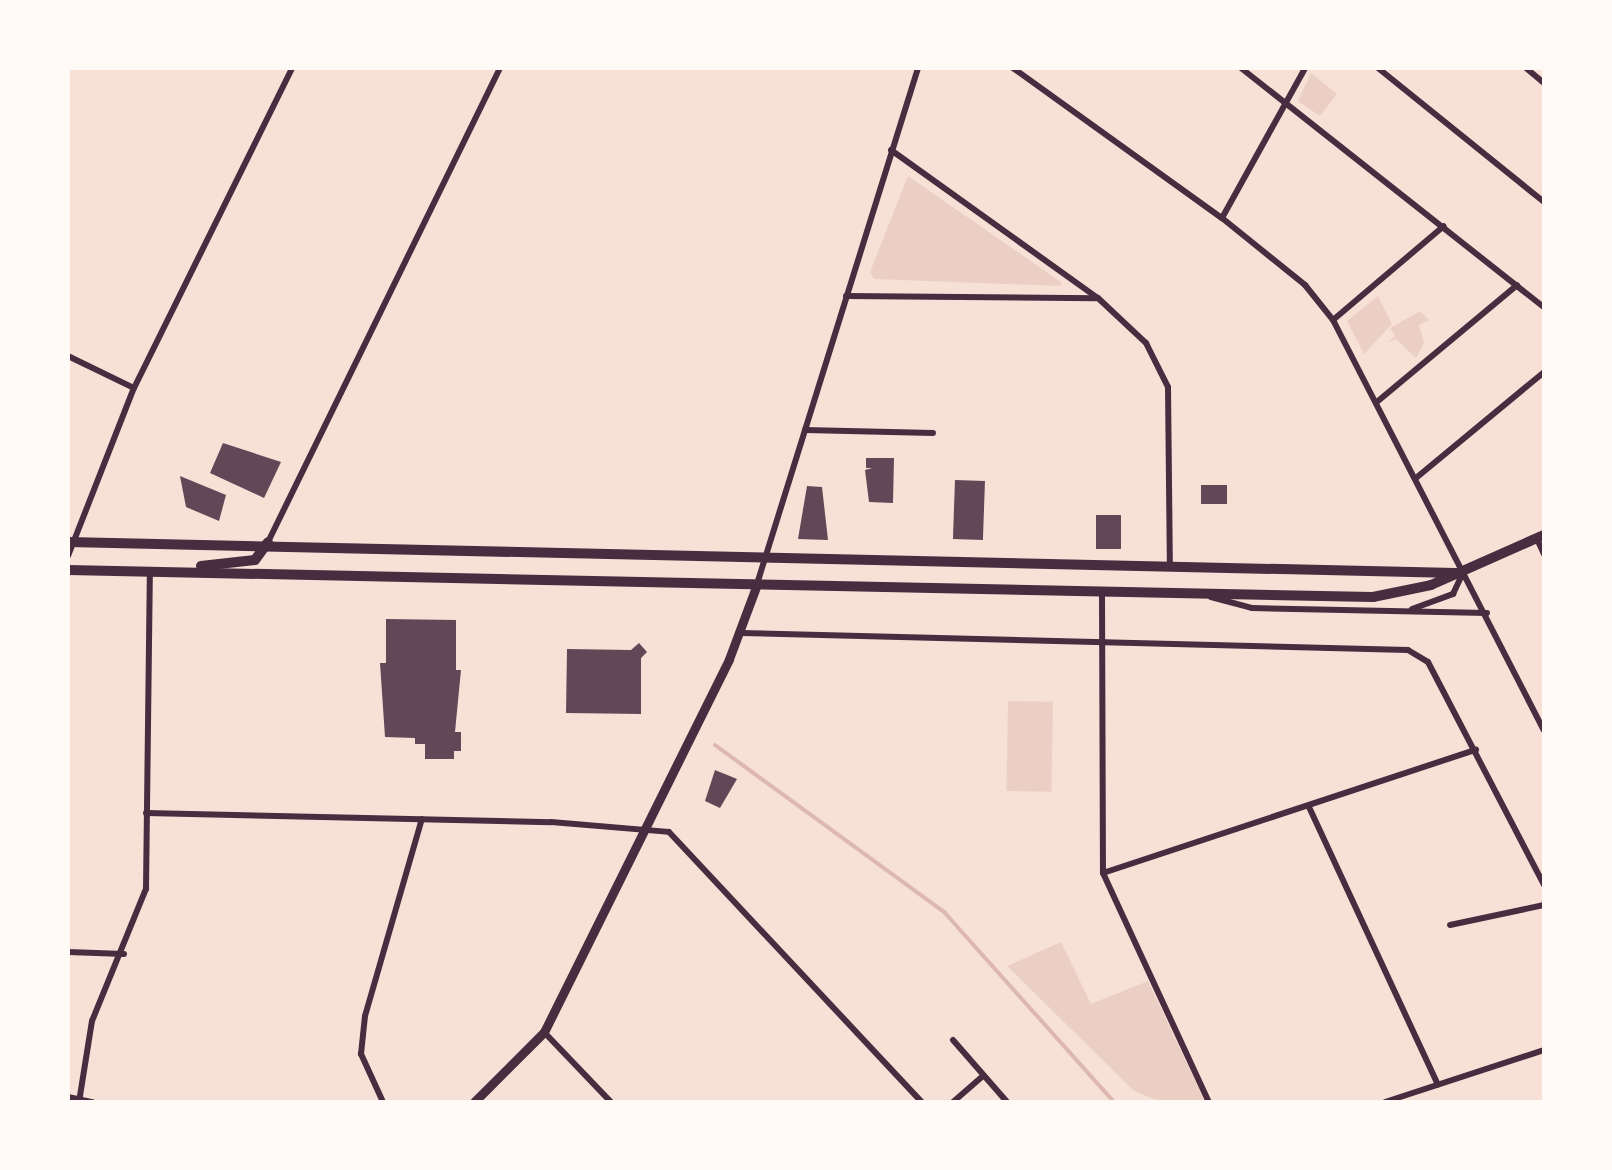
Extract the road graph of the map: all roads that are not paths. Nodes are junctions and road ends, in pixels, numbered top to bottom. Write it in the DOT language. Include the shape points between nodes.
graph roads {
  1 [pos="292,68"];
  2 [pos="500,68"];
  3 [pos="918,68"];
  4 [pos="1013,68"];
  5 [pos="1241,68"];
  6 [pos="1305,68"];
  7 [pos="1378,68"];
  8 [pos="1526,68"];
  9 [pos="1544,83"];
  10 [pos="1286,103"];
  11 [pos="891,150"];
  12 [pos="1544,202"];
  13 [pos="1222,218"];
  14 [pos="1444,226"];
  15 [pos="1517,285"];
  16 [pos="846,296"];
  17 [pos="1098,298"];
  18 [pos="1544,307"];
  19 [pos="1333,320"];
  20 [pos="68,356"];
  21 [pos="1544,372"];
  22 [pos="134,388"];
  23 [pos="1378,402"];
  24 [pos="806,430"];
  25 [pos="932,433"];
  26 [pos="1416,478"];
  27 [pos="1541,537"];
  28 [pos="70,542"];
  29 [pos="268,542"];
  30 [pos="1544,554"];
  31 [pos="766,555"];
  32 [pos="68,556"];
  33 [pos="1170,568"];
  34 [pos="68,570"];
  35 [pos="185,570"];
  36 [pos="150,571"];
  37 [pos="1463,573"];
  38 [pos="757,584"];
  39 [pos="1102,594"];
  40 [pos="1205,596"];
  41 [pos="1406,610"];
  42 [pos="1487,612"];
  43 [pos="741,633"];
  44 [pos="1103,642"];
  45 [pos="1544,730"];
  46 [pos="1476,750"];
  47 [pos="1309,807"];
  48 [pos="146,812"];
  49 [pos="422,819"];
  50 [pos="649,826"];
  51 [pos="1103,873"];
  52 [pos="1544,885"];
  53 [pos="1544,905"];
  54 [pos="1450,925"];
  55 [pos="68,952"];
  56 [pos="124,954"];
  57 [pos="544,1032"];
  58 [pos="954,1040"];
  59 [pos="1544,1050"];
  60 [pos="983,1076"];
  61 [pos="1438,1085"];
  62 [pos="68,1098"];
  63 [pos="78,1101"];
  64 [pos="92,1102"];
  65 [pos="383,1102"];
  66 [pos="474,1102"];
  67 [pos="611,1102"];
  68 [pos="922,1102"];
  69 [pos="953,1102"];
  70 [pos="1007,1102"];
  71 [pos="1209,1102"];
  72 [pos="1385,1102"];
  1 -- 22 [label="street"];
  2 -- 29 [label="street"];
  3 -- 11 [label="street"];
  4 -- 13 [label="street"];
  5 -- 10 [label="street"];
  6 -- 10 [label="street"];
  7 -- 12 [label="street"];
  8 -- 9 [label="street"];
  10 -- 13 [label="street"];
  10 -- 14 [label="street"];
  11 -- 16 [label="street"];
  11 -- 17 [label="street"];
  13 -- 19 [label="street" via="1305,285"];
  14 -- 15 [label="street"];
  14 -- 19 [label="street"];
  15 -- 18 [label="street"];
  15 -- 23 [label="street"];
  16 -- 17 [label="street"];
  16 -- 24 [label="street"];
  17 -- 33 [label="street" via="1146,343 1168,387"];
  19 -- 23 [label="street"];
  20 -- 22 [label="street"];
  21 -- 26 [label="street"];
  22 -- 28 [label="street"];
  23 -- 26 [label="street"];
  24 -- 25 [label="street"];
  24 -- 31 [label="street"];
  26 -- 37 [label="street"];
  27 -- 30 [label="street"];
  27 -- 37 [label="main road"];
  28 -- 29 [label="main road"];
  28 -- 32 [label="street"];
  29 -- 31 [label="main road"];
  29 -- 35 [label="main road" via="255,560"];
  31 -- 33 [label="main road"];
  31 -- 38 [label="street"];
  33 -- 37 [label="main road"];
  34 -- 36 [label="main road"];
  35 -- 36 [label="main road"];
  35 -- 38 [label="main road"];
  36 -- 48 [label="street"];
  37 -- 40 [label="main road" via="1406,594 1373,597"];
  37 -- 41 [label="street" via="1453,594"];
  37 -- 42 [label="street"];
  38 -- 39 [label="main road"];
  38 -- 43 [label="street"];
  39 -- 40 [label="main road"];
  39 -- 44 [label="street"];
  40 -- 41 [label="street" via="1252,608"];
  41 -- 42 [label="street"];
  42 -- 45 [label="street"];
  43 -- 44 [label="street"];
  43 -- 50 [label="street"];
  44 -- 46 [label="street" via="1408,650 1428,662"];
  44 -- 51 [label="street"];
  46 -- 47 [label="street"];
  46 -- 52 [label="street"];
  47 -- 51 [label="street"];
  47 -- 61 [label="street"];
  48 -- 49 [label="street"];
  48 -- 56 [label="street" via="146,889"];
  49 -- 50 [label="street"];
  49 -- 65 [label="street" via="365,1016 361,1054"];
  50 -- 57 [label="street"];
  50 -- 68 [label="street" via="669,832"];
  51 -- 71 [label="street"];
  53 -- 54 [label="street"];
  55 -- 56 [label="street"];
  56 -- 63 [label="street" via="92,1021"];
  57 -- 66 [label="street"];
  57 -- 67 [label="street"];
  58 -- 60 [label="street"];
  59 -- 61 [label="street"];
  60 -- 69 [label="street"];
  60 -- 70 [label="street"];
  61 -- 72 [label="street"];
  62 -- 63 [label="street"];
  63 -- 64 [label="street"];
}
